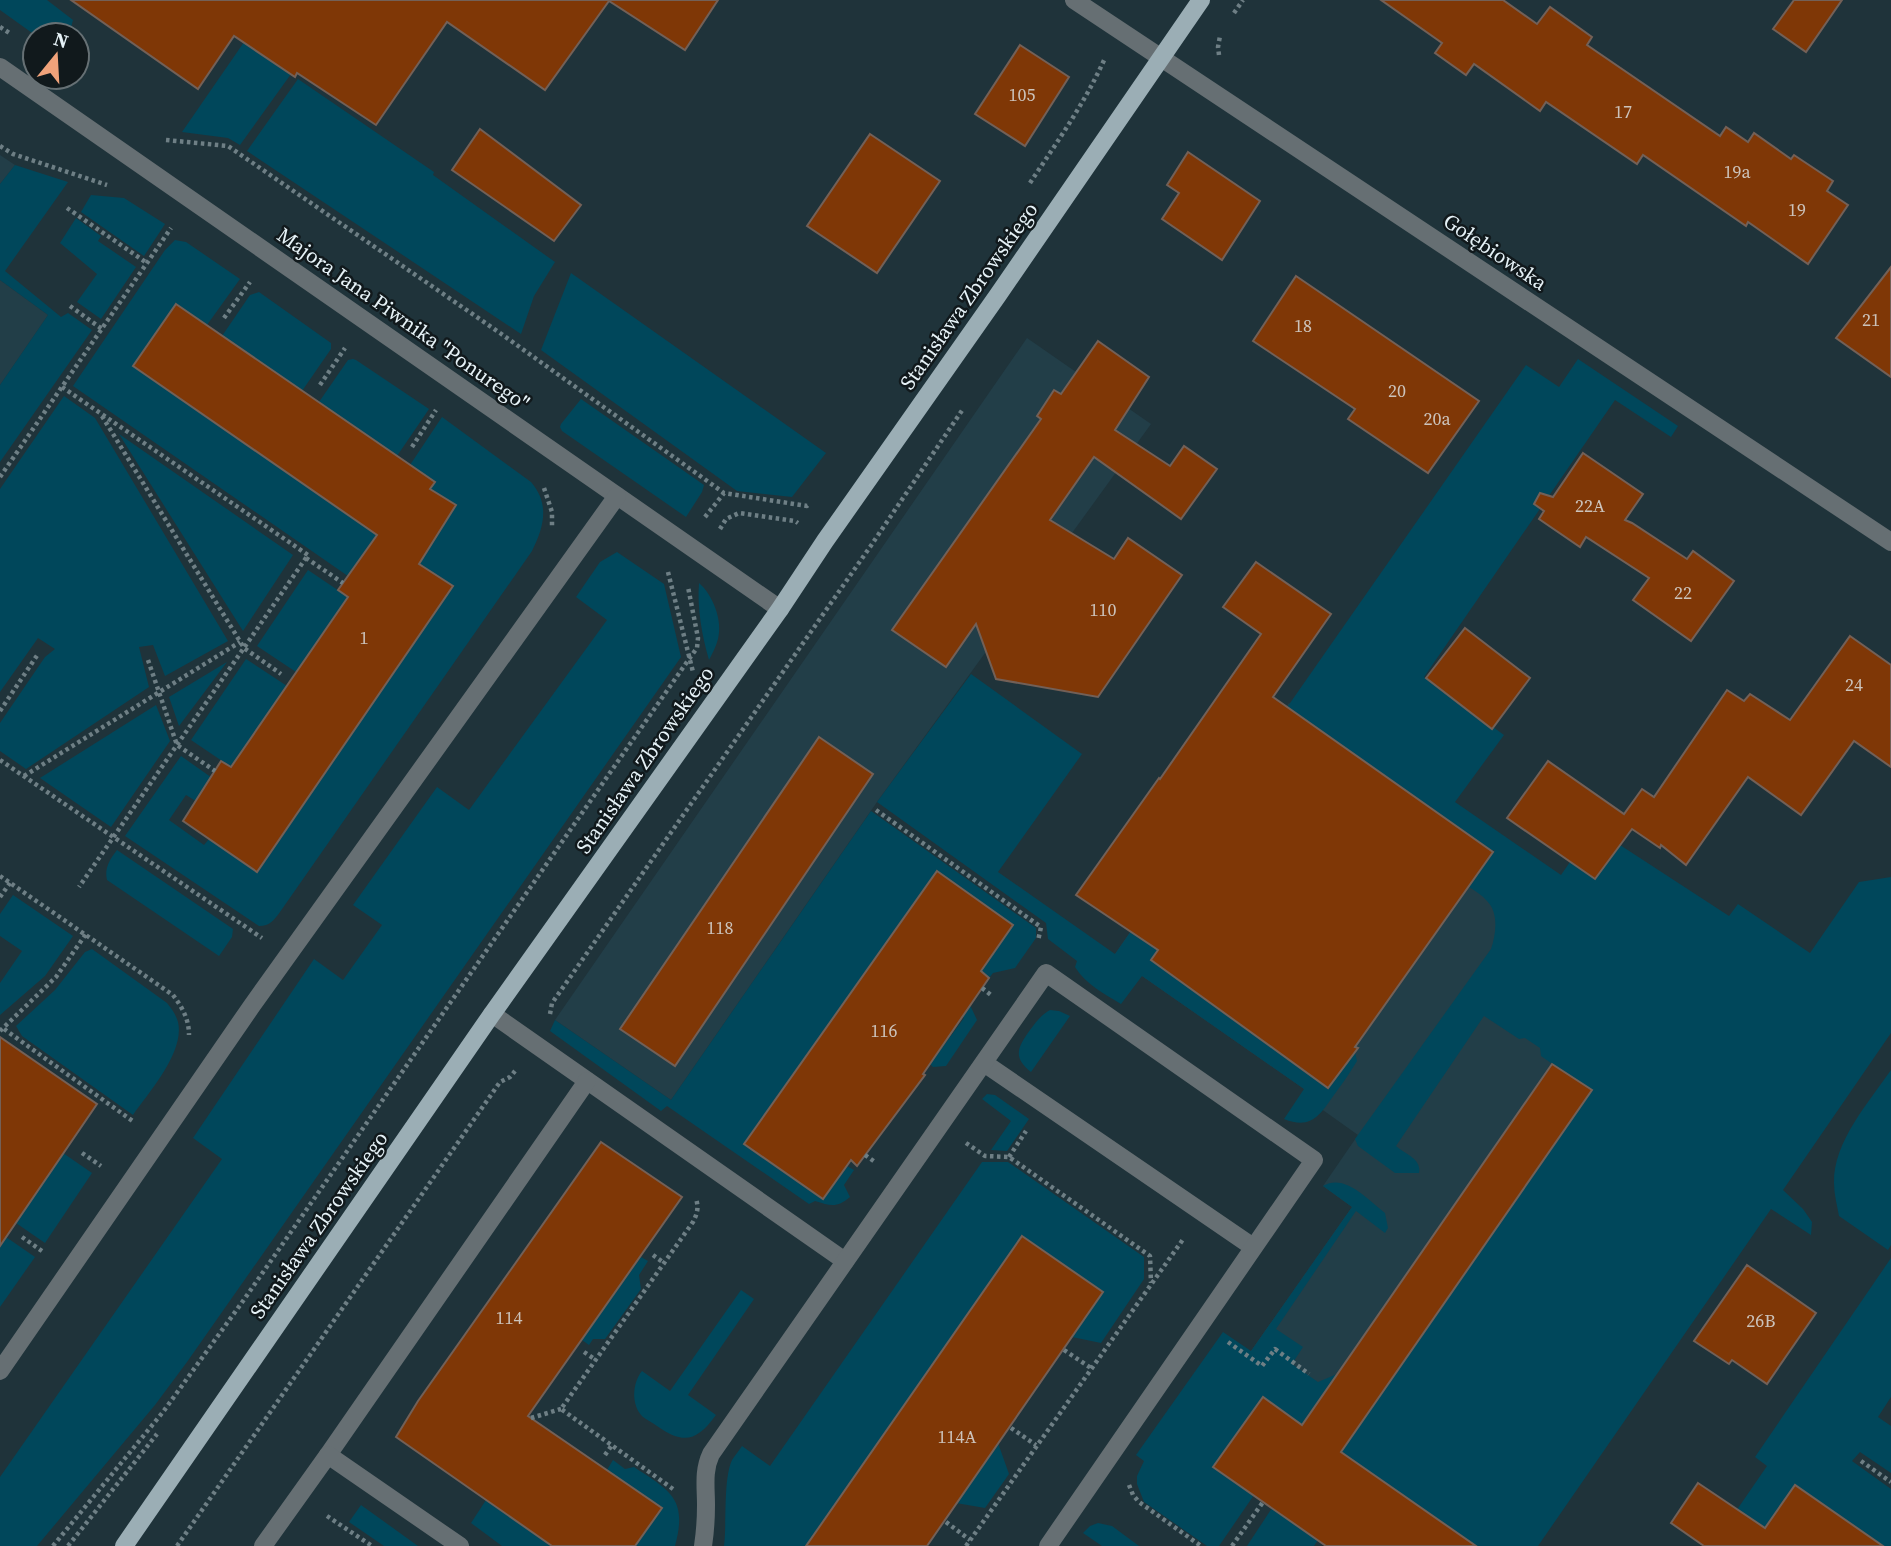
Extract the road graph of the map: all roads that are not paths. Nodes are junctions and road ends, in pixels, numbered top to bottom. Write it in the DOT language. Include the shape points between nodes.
graph roads {
  1 [pos="1074,0"];
  2 [pos="1201,0"];
  3 [pos="1161,58"];
  4 [pos="0,67"];
  5 [pos="617,496"];
  6 [pos="1891,542"];
  7 [pos="780,609"];
  8 [pos="492,1014"];
  9 [pos="984,1063"];
  10 [pos="587,1081"];
  11 [pos="1253,1247"];
  12 [pos="845,1261"];
  13 [pos="0,1371"];
  14 [pos="328,1455"];
  15 [pos="124,1546"];
  16 [pos="263,1546"];
  17 [pos="460,1546"];
  18 [pos="703,1546"];
  19 [pos="1048,1546"];
  1 -- 3 [label="street, Gołębiowska"];
  2 -- 3 [label="main road, Stanisława Zbrowskiego"];
  3 -- 6 [label="street, Gołębiowska"];
  3 -- 7 [label="main road, Stanisława Zbrowskiego"];
  4 -- 5 [label="street, Majora Jana Piwnika \"Ponurego\""];
  5 -- 7 [label="street, Majora Jana Piwnika \"Ponurego\""];
  5 -- 13 [label="street" via="251,1007"];
  7 -- 8 [label="main road, Stanisława Zbrowskiego"];
  8 -- 10 [label="street"];
  8 -- 15 [label="main road, Stanisława Zbrowskiego"];
  9 -- 11 [label="street"];
  9 -- 11 [label="street" via="1046,973 1314,1160"];
  9 -- 12 [label="street"];
  10 -- 12 [label="street"];
  10 -- 14 [label="street"];
  11 -- 19 [label="street"];
  12 -- 18 [label="street" via="711,1454 705,1471"];
  14 -- 16 [label="street"];
  14 -- 17 [label="street"];
}
